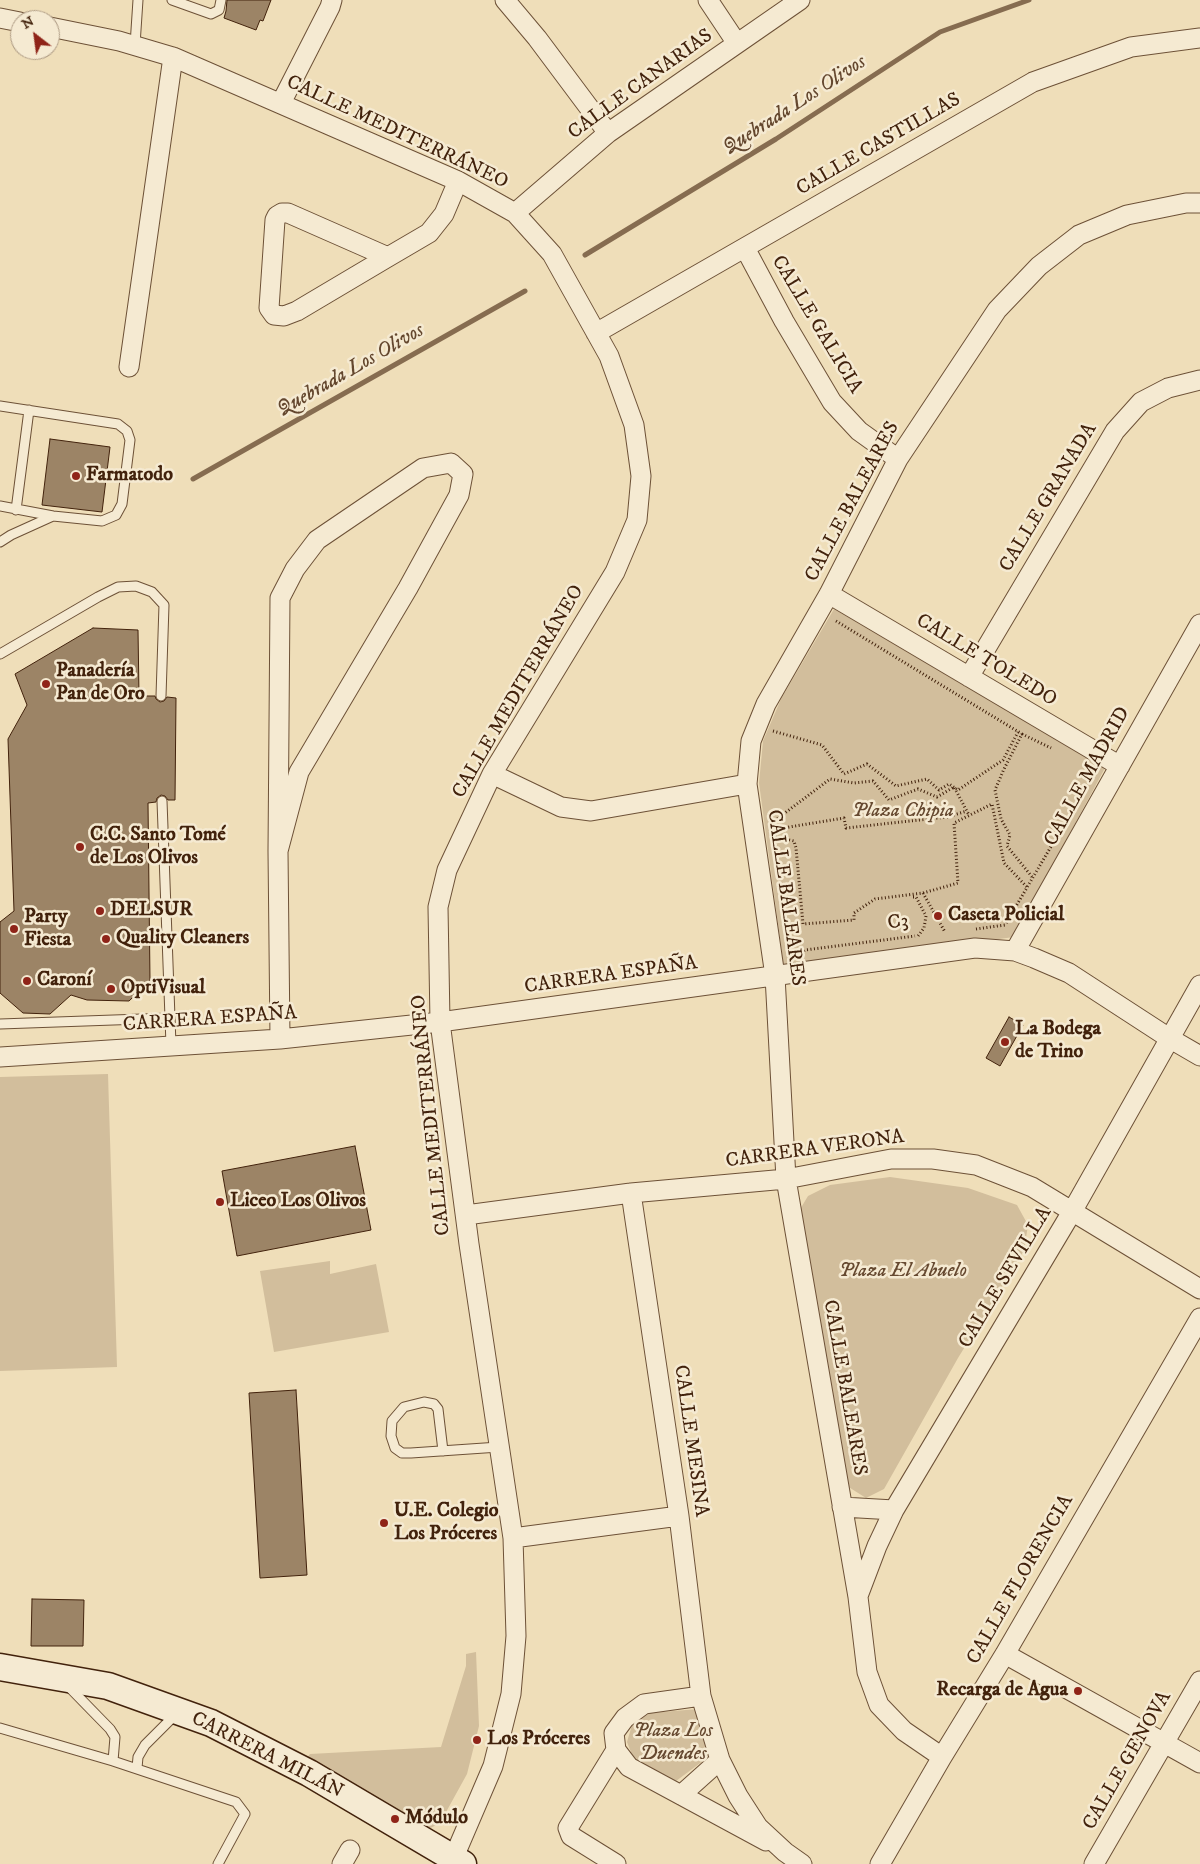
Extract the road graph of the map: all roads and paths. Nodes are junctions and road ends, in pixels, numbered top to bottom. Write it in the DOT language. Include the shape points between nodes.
graph roads {
  1 [pos="138,0"];
  2 [pos="172,0"];
  3 [pos="221,0"];
  4 [pos="332,0"];
  5 [pos="505,0"];
  6 [pos="708,0"];
  7 [pos="800,0"];
  8 [pos="60,29"];
  9 [pos="1200,38"];
  10 [pos="736,42"];
  11 [pos="135,45"];
  12 [pos="173,57"];
  13 [pos="281,103"];
  14 [pos="608,133"];
  15 [pos="458,181"];
  16 [pos="1200,203"];
  17 [pos="515,213"];
  18 [pos="745,248"];
  19 [pos="388,257"];
  20 [pos="596,333"];
  21 [pos="129,367"];
  22 [pos="1200,380"];
  23 [pos="0,406"];
  24 [pos="29,410"];
  25 [pos="898,459"];
  26 [pos="0,506"];
  27 [pos="16,510"];
  28 [pos="53,516"];
  29 [pos="0,542"];
  30 [pos="829,594"];
  31 [pos="832,619"];
  32 [pos="1200,624"];
  33 [pos="0,654"];
  34 [pos="969,677"];
  35 [pos="161,696"];
  36 [pos="774,723"];
  37 [pos="1020,733"];
  38 [pos="1055,750"];
  39 [pos="1120,766"];
  40 [pos="492,774"];
  41 [pos="747,784"];
  42 [pos="954,787"];
  43 [pos="162,801"];
  44 [pos="966,811"];
  45 [pos="969,815"];
  46 [pos="1062,828"];
  47 [pos="767,835"];
  48 [pos="278,851"];
  49 [pos="1033,878"];
  50 [pos="1027,888"];
  51 [pos="923,893"];
  52 [pos="908,896"];
  53 [pos="971,929"];
  54 [pos="954,931"];
  55 [pos="946,932"];
  56 [pos="936,934"];
  57 [pos="928,935"];
  58 [pos="918,936"];
  59 [pos="1015,951"];
  60 [pos="799,954"];
  61 [pos="775,976"];
  62 [pos="1200,985"];
  63 [pos="170,1018"];
  64 [pos="440,1022"];
  65 [pos="0,1024"];
  66 [pos="1169,1038"];
  67 [pos="280,1039"];
  68 [pos="171,1046"];
  69 [pos="1200,1056"];
  70 [pos="0,1057"];
  71 [pos="786,1179"];
  72 [pos="631,1193"];
  73 [pos="1073,1210"];
  74 [pos="466,1215"];
  75 [pos="1200,1289"];
  76 [pos="1200,1318"];
  77 [pos="500,1447"];
  78 [pos="443,1451"];
  79 [pos="842,1507"];
  80 [pos="894,1510"];
  81 [pos="679,1516"];
  82 [pos="513,1538"];
  83 [pos="858,1597"];
  84 [pos="1005,1654"];
  85 [pos="0,1667"];
  86 [pos="60,1677"];
  87 [pos="1200,1681"];
  88 [pos="701,1696"];
  89 [pos="180,1712"];
  90 [pos="0,1728"];
  91 [pos="1165,1742"];
  92 [pos="616,1750"];
  93 [pos="942,1756"];
  94 [pos="720,1760"];
  95 [pos="113,1761"];
  96 [pos="1200,1763"];
  97 [pos="137,1768"];
  98 [pos="681,1795"];
  99 [pos="785,1852"];
  100 [pos="456,1862"];
  101 [pos="218,1864"];
  102 [pos="616,1864"];
  103 [pos="802,1864"];
  104 [pos="880,1864"];
  105 [pos="1094,1864"];
  1 -- 11 [label="lane"];
  2 -- 3 [label="lane" via="211,14 218,10"];
  4 -- 13 [label="street"];
  5 -- 14 [label="street"];
  6 -- 10 [label="street"];
  7 -- 10 [label="street, CALLE CANARIAS"];
  8 -- 11 [label="street, CALLE MEDITERRÁNEO"];
  9 -- 18 [label="street, CALLE CASTILLAS" via="1131,47 1033,82"];
  10 -- 14 [label="street, CALLE CANARIAS"];
  11 -- 12 [label="street, CALLE MEDITERRÁNEO"];
  12 -- 13 [label="street, CALLE MEDITERRÁNEO"];
  12 -- 21 [label="street"];
  13 -- 15 [label="street, CALLE MEDITERRÁNEO"];
  14 -- 17 [label="street, CALLE CANARIAS"];
  15 -- 17 [label="street, CALLE MEDITERRÁNEO"];
  15 -- 19 [label="street" via="444,214 429,233"];
  16 -- 25 [label="street, CALLE BALEARES" via="1127,215 1079,235 1039,266 997,310"];
  17 -- 20 [label="street, CALLE MEDITERRÁNEO" via="552,254"];
  18 -- 20 [label="street, CALLE CASTILLAS"];
  18 -- 25 [label="street, CALLE GALICIA" via="832,402 859,431"];
  19 -- 19 [label="street" via="297,312 274,315 269,308 275,220 282,213"];
  20 -- 40 [label="street, CALLE MEDITERRÁNEO" via="609,356 634,425 641,476 637,520 615,572"];
  22 -- 34 [label="street, CALLE GRANADA" via="1168,388 1141,402 1115,431"];
  23 -- 24 [label="lane"];
  24 -- 27 [label="lane"];
  24 -- 28 [label="lane" via="118,424 127,431 130,440 122,504 116,515 102,521"];
  25 -- 30 [label="street, CALLE BALEARES"];
  26 -- 27 [label="lane"];
  27 -- 28 [label="lane"];
  28 -- 29 [label="lane"];
  30 -- 34 [label="street, CALLE TOLEDO"];
  30 -- 41 [label="street, CALLE BALEARES" via="766,704 752,741"];
  31 -- 37 [label="path"];
  32 -- 39 [label="street, CALLE MADRID"];
  33 -- 35 [label="lane" via="118,587 136,586 152,592 164,605"];
  34 -- 39 [label="street, CALLE TOLEDO"];
  36 -- 42 [label="path" via="770,730 822,745 844,774 868,764 896,786 927,779 939,790 949,784"];
  37 -- 38 [label="path"];
  37 -- 42 [label="path" via="1003,760 958,790"];
  37 -- 49 [label="path" via="995,790 1001,819 1010,835 1007,846"];
  39 -- 59 [label="street, CALLE MADRID"];
  40 -- 41 [label="street" via="561,807 591,811"];
  40 -- 64 [label="street, CALLE MEDITERRÁNEO" via="447,870 438,907"];
  41 -- 61 [label="street, CALLE BALEARES"];
  42 -- 44 [label="path"];
  42 -- 44 [label="path" via="937,797 918,789 889,800 873,782 830,779 769,828 844,818 846,828 947,817"];
  43 -- 63 [label="lane"];
  44 -- 45 [label="path"];
  45 -- 50 [label="path" via="992,804 1004,863"];
  45 -- 51 [label="path" via="954,823 958,883"];
  46 -- 49 [label="path"];
  47 -- 52 [label="path" via="794,840 803,924 854,920 854,913 875,900"];
  48 -- 48 [label="street" via="299,772 460,494 463,474 451,463 422,468 317,540 295,569 280,598"];
  48 -- 67 [label="street"];
  49 -- 50 [label="path"];
  50 -- 53 [label="path" via="1005,925"];
  51 -- 52 [label="path"];
  51 -- 55 [label="path"];
  52 -- 58 [label="path" via="916,897 926,916 924,928"];
  54 -- 55 [label="path, C3"];
  55 -- 56 [label="path, C3"];
  57 -- 58 [label="path, C3"];
  58 -- 60 [label="path, C3" via="806,950"];
  59 -- 61 [label="street, CARRERA ESPAÑA" via="975,948"];
  59 -- 66 [label="street, CARRERA ESPAÑA" via="1069,973"];
  61 -- 64 [label="street, CARRERA ESPAÑA"];
  61 -- 71 [label="street, CALLE BALEARES"];
  62 -- 66 [label="street, CALLE SEVILLA"];
  63 -- 65 [label="lane"];
  63 -- 68 [label="lane"];
  64 -- 67 [label="street, CARRERA ESPAÑA"];
  64 -- 74 [label="street, CALLE MEDITERRÁNEO"];
  66 -- 69 [label="street, CARRERA ESPAÑA"];
  66 -- 73 [label="street, CALLE SEVILLA"];
  67 -- 68 [label="street, CARRERA ESPAÑA"];
  68 -- 70 [label="street, CARRERA ESPAÑA"];
  71 -- 72 [label="street, CARRERA VERONA"];
  71 -- 73 [label="street, CARRERA VERONA" via="891,1159 932,1159 976,1165 1032,1187"];
  71 -- 79 [label="street, CALLE BALEARES"];
  72 -- 74 [label="street, CARRERA VERONA"];
  72 -- 81 [label="street, CALLE MESINA"];
  73 -- 75 [label="street, CARRERA VERONA"];
  73 -- 80 [label="street, CALLE SEVILLA"];
  74 -- 77 [label="street, CALLE MEDITERRÁNEO"];
  76 -- 84 [label="street, CALLE FLORENCIA"];
  77 -- 78 [label="lane"];
  77 -- 82 [label="street, CALLE MEDITERRÁNEO"];
  78 -- 78 [label="lane" via="402,1453 395,1448 391,1436 392,1421 404,1407 424,1402 434,1404 438,1409"];
  79 -- 80 [label="street"];
  79 -- 83 [label="street, CALLE BALEARES"];
  80 -- 83 [label="street, CALLE SEVILLA"];
  81 -- 82 [label="street"];
  81 -- 88 [label="street, CALLE MESINA"];
  82 -- 100 [label="street, CALLE MEDITERRÁNEO" via="516,1636 511,1694 493,1766"];
  83 -- 93 [label="street, CALLE BALEARES" via="867,1672 879,1705 904,1731"];
  84 -- 91 [label="street"];
  84 -- 93 [label="street, CALLE FLORENCIA"];
  85 -- 86 [label="street, CARRERA MILÁN"];
  86 -- 89 [label="street, CARRERA MILÁN" via="108,1686"];
  86 -- 95 [label="lane" via="110,1729 115,1737"];
  87 -- 91 [label="street, CALLE GENOVA"];
  88 -- 92 [label="street" via="644,1704 624,1718 614,1733"];
  88 -- 94 [label="street, CALLE MESINA"];
  89 -- 97 [label="lane" via="145,1745 138,1757"];
  89 -- 100 [label="street, CARRERA MILÁN" via="211,1723 309,1773"];
  90 -- 95 [label="lane"];
  91 -- 96 [label="street"];
  91 -- 105 [label="street, CALLE GENOVA"];
  92 -- 98 [label="street, CALLE MESINA" via="629,1767"];
  92 -- 102 [label="street" via="568,1828 571,1836"];
  93 -- 104 [label="street, CALLE FLORENCIA"];
  94 -- 98 [label="street"];
  94 -- 99 [label="street, CALLE MESINA" via="758,1827"];
  95 -- 97 [label="lane"];
  97 -- 101 [label="lane" via="236,1802 242,1808 245,1814"];
  98 -- 99 [label="street, CALLE MESINA"];
  99 -- 103 [label="street, CALLE MESINA"];
}
